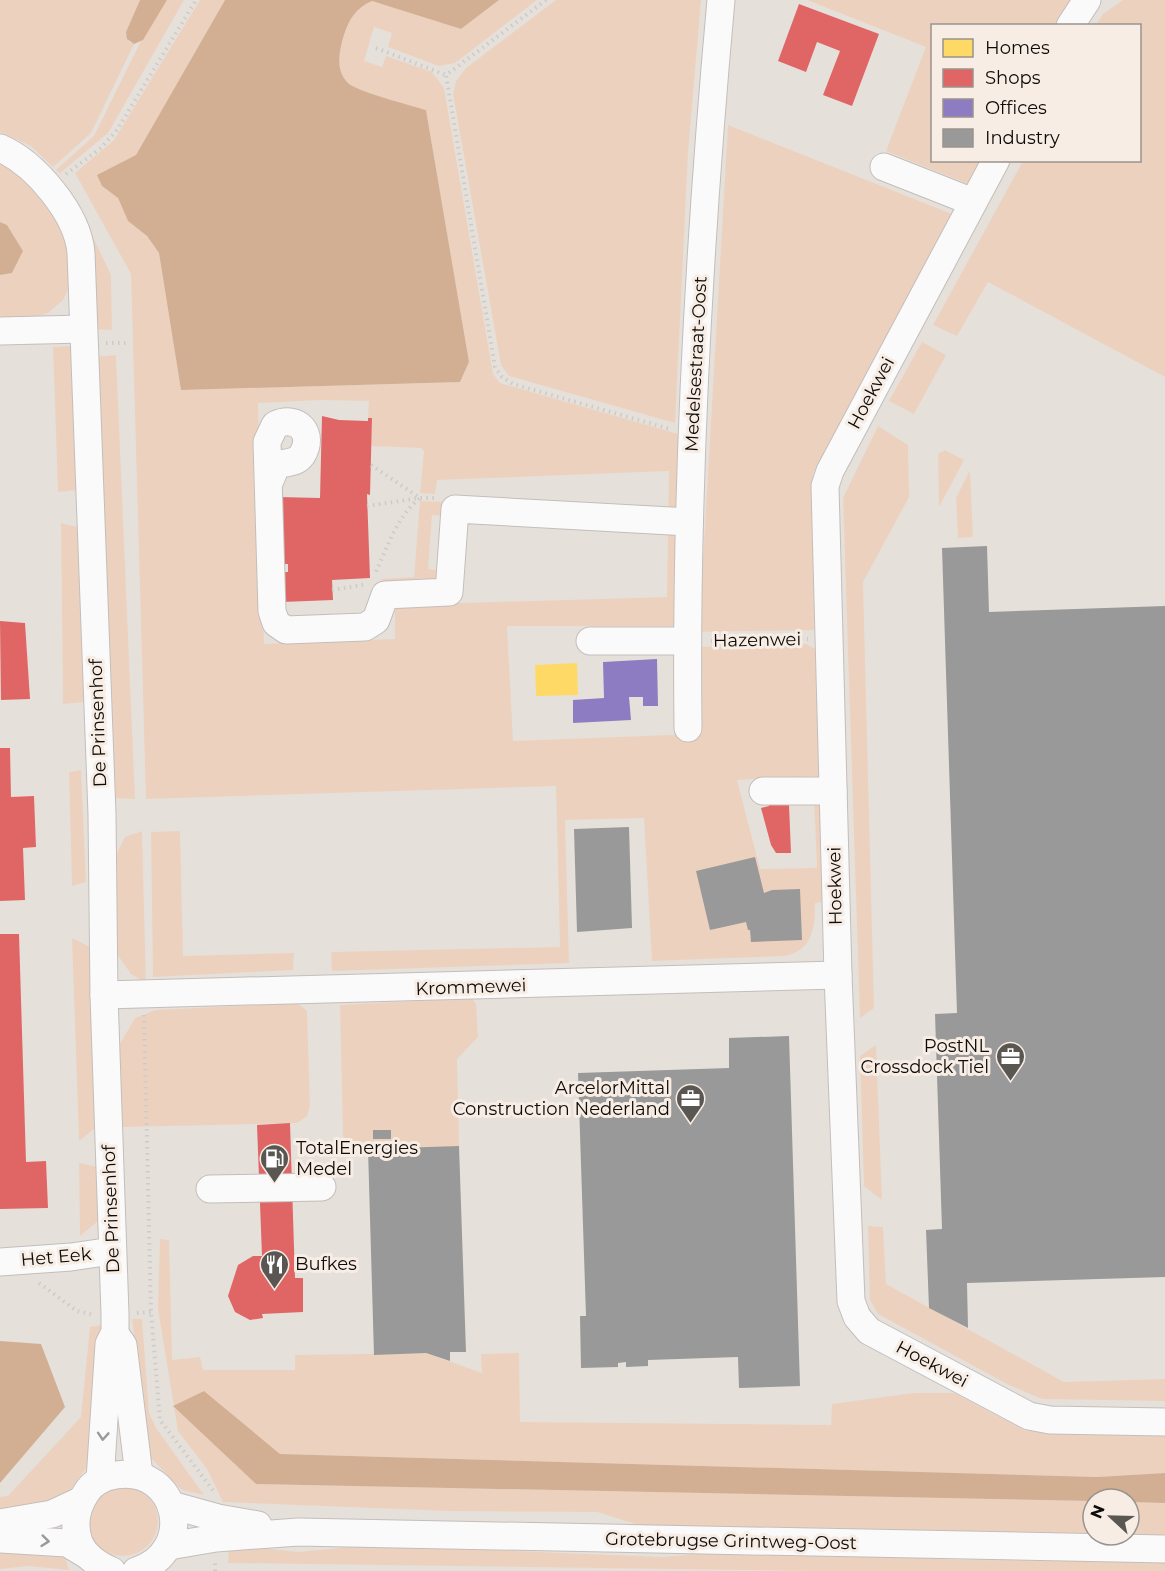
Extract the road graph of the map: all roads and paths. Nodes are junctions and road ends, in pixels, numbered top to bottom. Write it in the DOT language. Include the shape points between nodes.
graph roads {
  1 [pos="196,0"];
  2 [pos="546,0"];
  3 [pos="721,0"];
  4 [pos="1087,0"];
  5 [pos="1071,24"];
  6 [pos="376,48"];
  7 [pos="446,75"];
  8 [pos="0,148"];
  9 [pos="995,162"];
  10 [pos="884,167"];
  11 [pos="48,186"];
  12 [pos="973,202"];
  13 [pos="83,329"];
  14 [pos="0,331"];
  15 [pos="679,432"];
  16 [pos="371,465"];
  17 [pos="269,483"];
  18 [pos="689,522"];
  19 [pos="332,590"];
  20 [pos="827,639"];
  21 [pos="590,641"];
  22 [pos="687,641"];
  23 [pos="688,728"];
  24 [pos="763,791"];
  25 [pos="833,791"];
  26 [pos="838,975"];
  27 [pos="143,994"];
  28 [pos="104,995"];
  29 [pos="322,1187"];
  30 [pos="210,1190"];
  31 [pos="112,1251"];
  32 [pos="0,1262"];
  33 [pos="29,1282"];
  34 [pos="151,1312"];
  35 [pos="115,1323"];
  36 [pos="1165,1422"];
  37 [pos="139,1475"];
  38 [pos="100,1480"];
  39 [pos="80,1501"];
  40 [pos="171,1505"];
  41 [pos="0,1523"];
  42 [pos="217,1528"];
  43 [pos="0,1539"];
  44 [pos="169,1546"];
  45 [pos="1165,1549"];
  46 [pos="87,1555"];
  47 [pos="112,1571"];
  48 [pos="136,1571"];
  49 [pos="215,1571"];
  1 -- 11 [label="path" via="117,130 101,148"];
  2 -- 7 [label="path"];
  3 -- 18 [label="street, Medelsestraat-Oost" via="708,151"];
  4 -- 5 [label="street"];
  6 -- 7 [label="path"];
  7 -- 15 [label="path" via="495,367 513,384"];
  8 -- 11 [label="street, De Prinsenhof" via="27,162"];
  9 -- 12 [label="street, Hoekwei"];
  10 -- 12 [label="street"];
  11 -- 13 [label="street, De Prinsenhof" via="80,242"];
  12 -- 20 [label="street, Hoekwei" via="830,471 825,486"];
  13 -- 14 [label="street"];
  13 -- 28 [label="street, De Prinsenhof" via="102,814"];
  16 -- 19 [label="path" via="420,498 408,507 374,578 367,584"];
  17 -- 18 [label="street" via="272,611 276,623 286,630 365,627 376,620 385,594 449,592 455,509"];
  18 -- 22 [label="street, Medelsestraat-Oost"];
  20 -- 22 [label="path, Hazenwei"];
  20 -- 25 [label="street, Hoekwei"];
  21 -- 22 [label="street"];
  22 -- 23 [label="street, Medelsestraat-Oost"];
  24 -- 25 [label="street"];
  25 -- 26 [label="street, Hoekwei"];
  26 -- 27 [label="street, Krommewei"];
  26 -- 36 [label="street, Hoekwei" via="851,1301 857,1317 869,1330 1029,1416 1050,1420"];
  27 -- 28 [label="street, Krommewei"];
  27 -- 34 [label="path, De Prinsenhof"];
  28 -- 31 [label="street, De Prinsenhof"];
  29 -- 30 [label="street"];
  31 -- 32 [label="street, Het Eek"];
  31 -- 35 [label="street, De Prinsenhof"];
  33 -- 35 [label="path, Het Eek" via="38,1282 77,1311"];
  34 -- 35 [label="path, Het Eek"];
  34 -- 42 [label="path, De Prinsenhof" via="160,1420 217,1495"];
  35 -- 37 [label="street, De Prinsenhof" via="123,1345"];
  35 -- 38 [label="street, De Prinsenhof, one-way" via="109,1344"];
  37 -- 38 [label="street" via="126,1473"];
  37 -- 40 [label="street" via="164,1492"];
  38 -- 39 [label="street"];
  39 -- 41 [label="street" via="52,1514"];
  39 -- 46 [label="street" via="76,1529"];
  40 -- 42 [label="street, Grotebrugse Grintweg-Oost"];
  40 -- 44 [label="street" via="174,1533"];
  42 -- 44 [label="street, Grotebrugse Grintweg-Oost"];
  42 -- 45 [label="street, Grotebrugse Grintweg-Oost"];
  42 -- 49 [label="path, De Prinsenhof"];
  43 -- 46 [label="street, one-way" via="67,1543"];
  44 -- 48 [label="street" via="160,1558"];
  46 -- 47 [label="street"];
}
